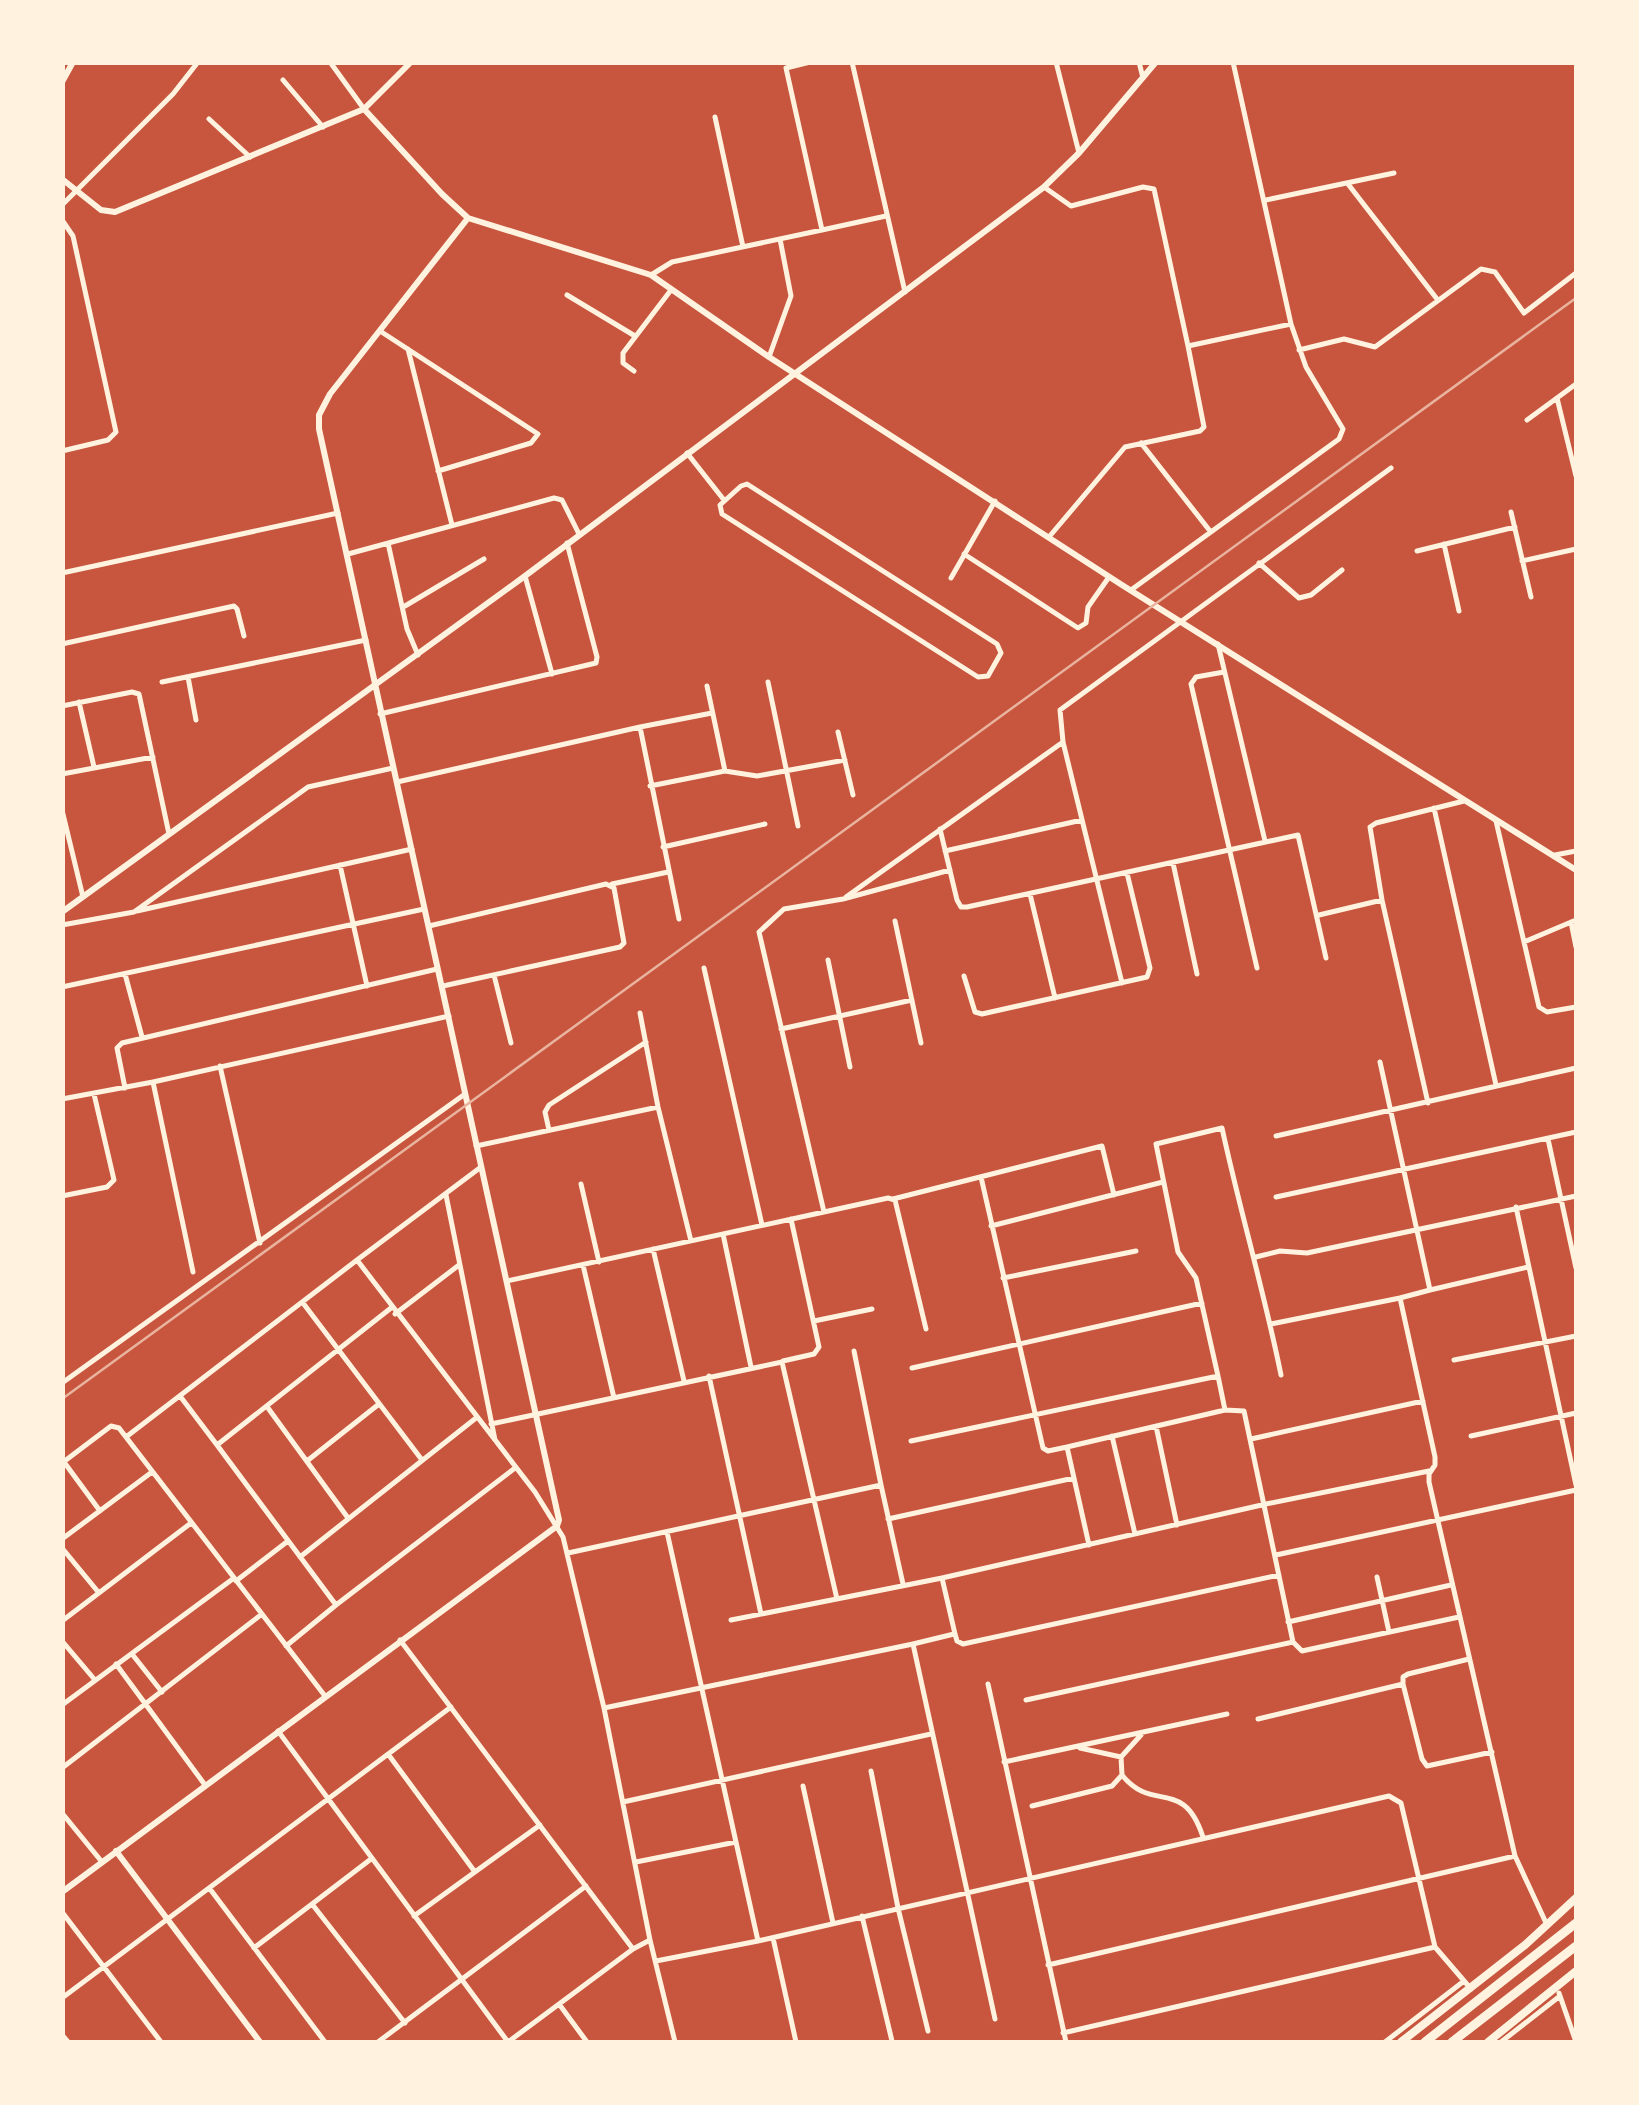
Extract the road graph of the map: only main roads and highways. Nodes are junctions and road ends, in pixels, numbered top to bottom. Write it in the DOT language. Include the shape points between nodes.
graph roads {
  1 [pos="1576,1898"];
  2 [pos="1576,1922"];
  3 [pos="1576,1946"];
  4 [pos="1576,1971"];
  5 [pos="1402,2042"];
  6 [pos="1426,2042"];
  7 [pos="1452,2042"];
  8 [pos="1488,2042"];
  1 -- 5 [label="main road"];
  2 -- 6 [label="highway"];
  3 -- 7 [label="highway"];
  4 -- 8 [label="main road" via="1558,1992"];
}
